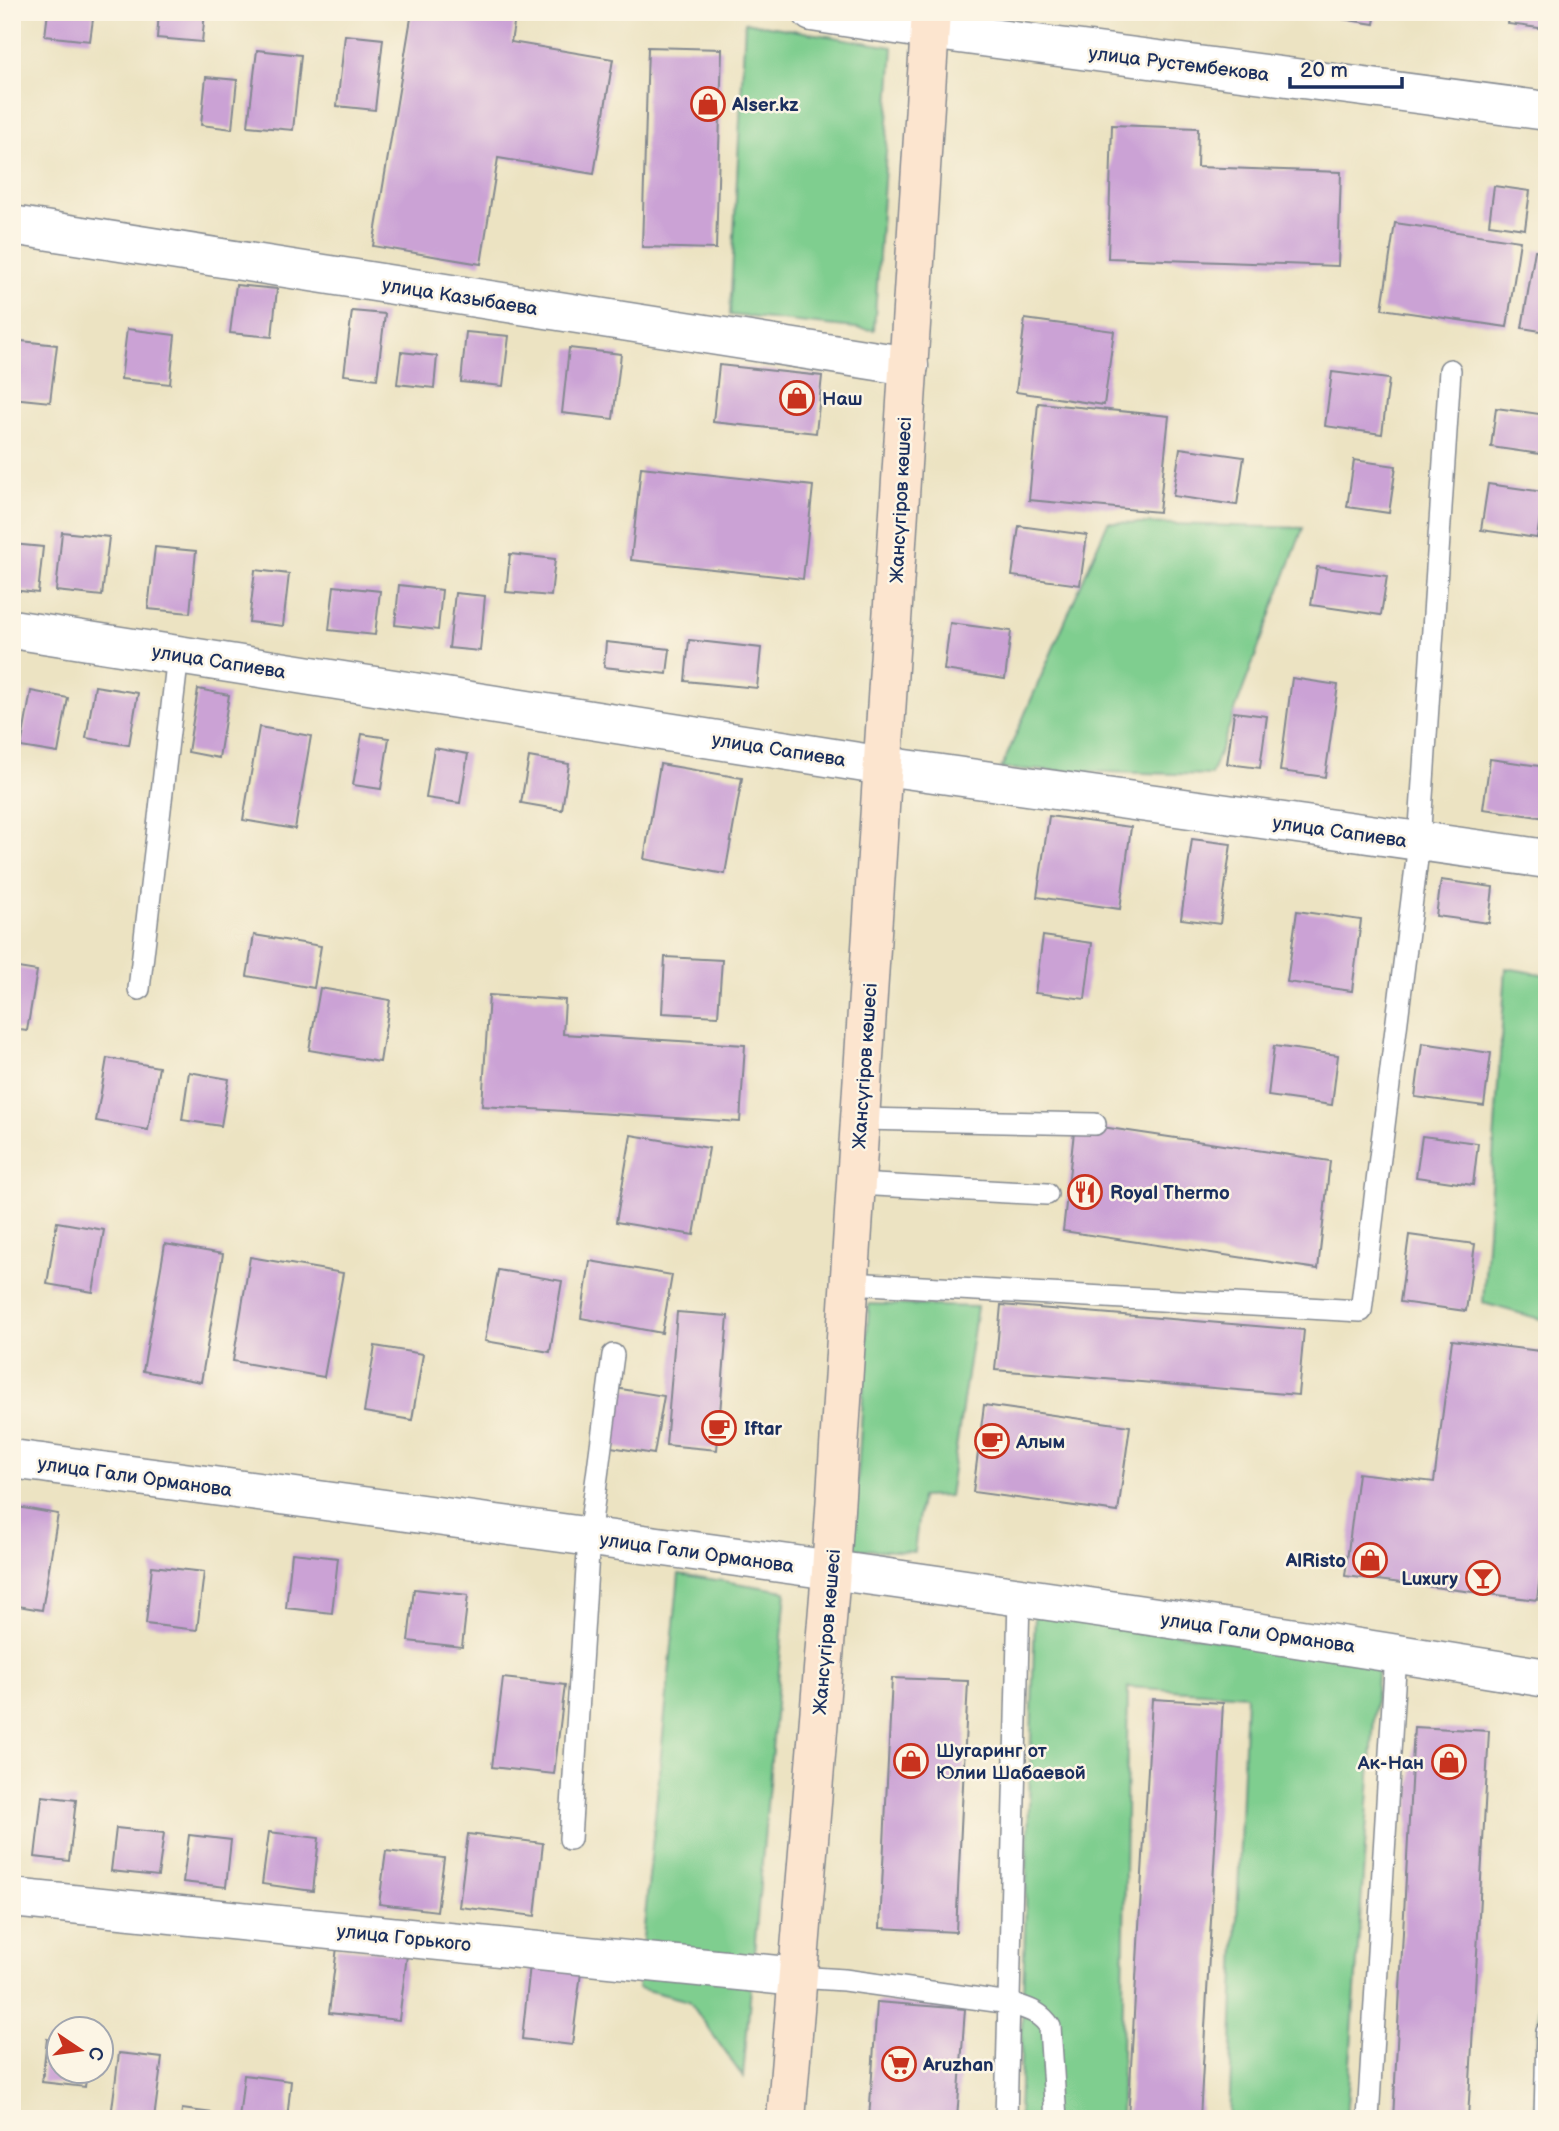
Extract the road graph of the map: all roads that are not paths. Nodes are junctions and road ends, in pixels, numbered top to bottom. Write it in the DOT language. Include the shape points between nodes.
graph roads {
  1 [pos="828,13"];
  2 [pos="930,21"];
  3 [pos="1547,111"];
  4 [pos="12,225"];
  5 [pos="909,366"];
  6 [pos="1450,370"];
  7 [pos="12,629"];
  8 [pos="178,655"];
  9 [pos="884,766"];
  10 [pos="1419,843"];
  11 [pos="1547,859"];
  12 [pos="139,989"];
  13 [pos="861,1119"];
  14 [pos="1095,1124"];
  15 [pos="856,1184"];
  16 [pos="1046,1194"];
  17 [pos="850,1283"];
  18 [pos="613,1355"];
  19 [pos="12,1459"];
  20 [pos="589,1536"];
  21 [pos="831,1572"];
  22 [pos="1019,1598"];
  23 [pos="1396,1653"];
  24 [pos="1547,1678"];
  25 [pos="570,1839"];
  26 [pos="12,1898"];
  27 [pos="797,1977"];
  28 [pos="1010,2003"];
  29 [pos="1547,2032"];
  30 [pos="786,2119"];
  31 [pos="1006,2119"];
  32 [pos="1056,2119"];
  33 [pos="1368,2119"];
  34 [pos="1545,2119"];
  1 -- 2 [label="street, улица Рустембекова"];
  2 -- 3 [label="street, улица Рустембекова"];
  2 -- 5 [label="main road, Жансүгіров көшесі"];
  4 -- 5 [label="street, улица Казыбаева"];
  5 -- 9 [label="main road, Жансүгіров көшесі"];
  6 -- 10 [label="lane"];
  7 -- 8 [label="street, улица Сапиева"];
  8 -- 9 [label="street, улица Сапиева"];
  8 -- 12 [label="lane"];
  9 -- 10 [label="street, улица Сапиева"];
  9 -- 13 [label="main road, Жансүгіров көшесі"];
  10 -- 11 [label="street, улица Сапиева"];
  10 -- 17 [label="lane" via="1361,1311"];
  13 -- 14 [label="lane"];
  13 -- 15 [label="main road, Жансүгіров көшесі"];
  15 -- 16 [label="lane"];
  15 -- 17 [label="main road, Жансүгіров көшесі"];
  17 -- 21 [label="main road, Жансүгіров көшесі"];
  18 -- 20 [label="lane"];
  19 -- 20 [label="street, улица Гали Орманова"];
  20 -- 21 [label="street, улица Гали Орманова"];
  20 -- 25 [label="lane"];
  21 -- 22 [label="street, улица Гали Орманова"];
  21 -- 27 [label="main road, Жансүгіров көшесі"];
  22 -- 23 [label="street, улица Гали Орманова"];
  22 -- 28 [label="lane"];
  23 -- 24 [label="street, улица Гали Орманова"];
  23 -- 33 [label="lane"];
  26 -- 27 [label="street, улица Горького"];
  27 -- 28 [label="lane"];
  27 -- 30 [label="main road, Жансүгіров көшесі"];
  28 -- 31 [label="lane"];
  28 -- 32 [label="lane" via="1034,2011 1050,2027"];
  29 -- 34 [label="lane"];
}
